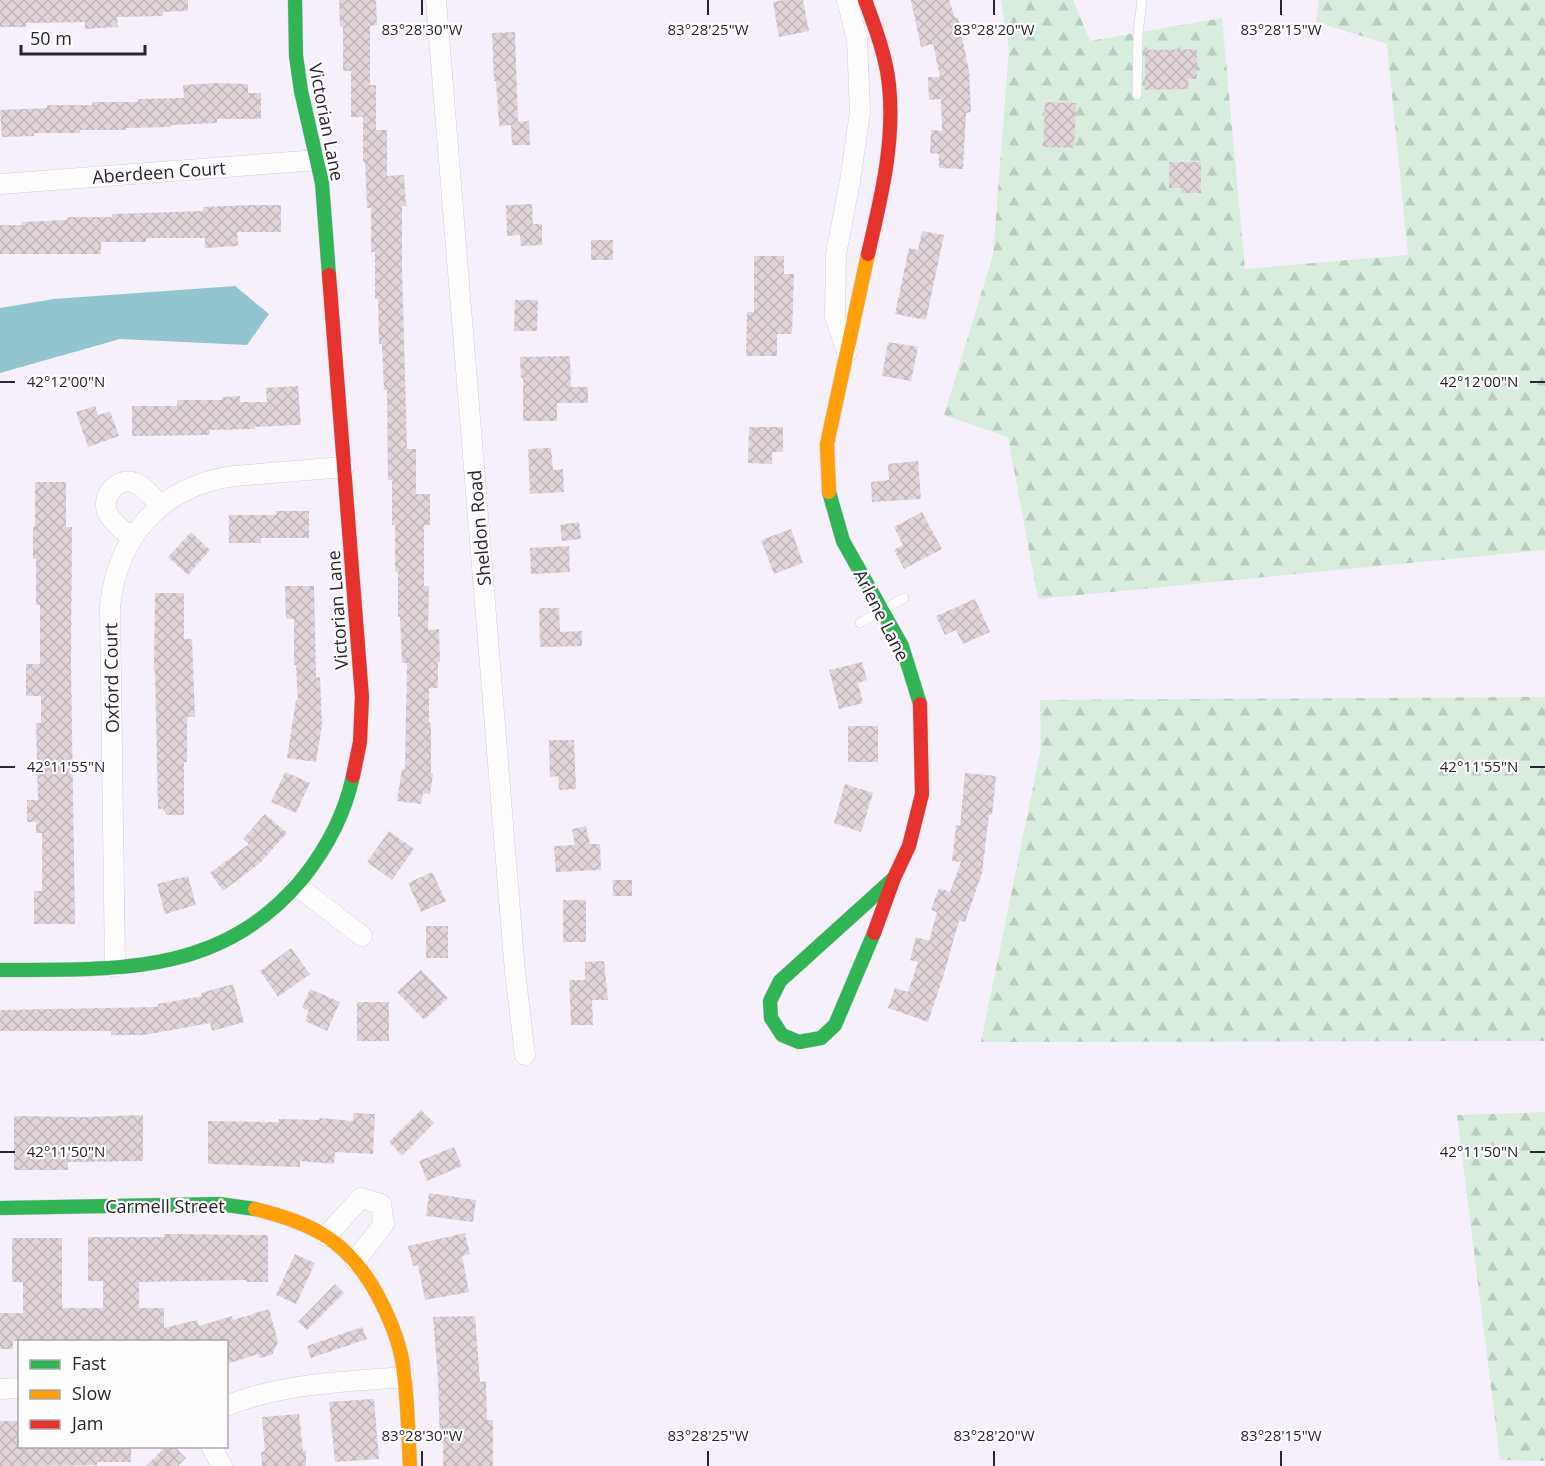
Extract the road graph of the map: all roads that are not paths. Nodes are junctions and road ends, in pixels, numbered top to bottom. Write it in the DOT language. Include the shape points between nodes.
graph roads {
  1 [pos="295,0"];
  2 [pos="436,0"];
  3 [pos="847,0"];
  4 [pos="865,0"];
  5 [pos="1142,0"];
  6 [pos="1137,95"];
  7 [pos="318,160"];
  8 [pos="850,181"];
  9 [pos="0,184"];
  10 [pos="883,188"];
  11 [pos="847,352"];
  12 [pos="344,467"];
  13 [pos="160,506"];
  14 [pos="132,538"];
  15 [pos="904,598"];
  16 [pos="882,610"];
  17 [pos="860,622"];
  18 [pos="894,878"];
  19 [pos="297,886"];
  20 [pos="362,936"];
  21 [pos="116,967"];
  22 [pos="0,970"];
  23 [pos="525,1055"];
  24 [pos="0,1208"];
  25 [pos="326,1236"];
  26 [pos="355,1260"];
  27 [pos="404,1377"];
  28 [pos="18,1388"];
  29 [pos="0,1389"];
  30 [pos="228,1405"];
  31 [pos="212,1448"];
  32 [pos="222,1466"];
  33 [pos="410,1466"];
  1 -- 7 [label="street, Victorian Lane" via="301,91"];
  2 -- 23 [label="street, Sheldon Road"];
  3 -- 8 [label="street" via="857,39 860,112"];
  4 -- 10 [label="street, Arlene Lane" via="889,83 891,133"];
  5 -- 6 [label="lane"];
  7 -- 9 [label="street, Aberdeen Court"];
  7 -- 12 [label="street, Victorian Lane"];
  8 -- 10 [label="street"];
  8 -- 11 [label="street" via="836,254 835,316"];
  10 -- 11 [label="street, Arlene Lane"];
  11 -- 16 [label="street, Arlene Lane" via="827,444 829,497 843,541"];
  12 -- 13 [label="street, Oxford Court" via="220,477 190,487"];
  12 -- 19 [label="street, Victorian Lane" via="362,697 361,743 339,823"];
  13 -- 14 [label="street, Oxford Court"];
  13 -- 14 [label="street" via="134,483 114,486 105,502 106,511"];
  14 -- 21 [label="street, Oxford Court" via="116,571 110,607"];
  15 -- 16 [label="lane"];
  16 -- 17 [label="lane"];
  16 -- 18 [label="street, Arlene Lane" via="902,646 921,709 922,794 909,846"];
  18 -- 18 [label="street, Arlene Lane" via="780,981 770,1001 771,1018 782,1035 799,1042 820,1038 835,1025"];
  19 -- 20 [label="street"];
  19 -- 21 [label="street, Victorian Lane" via="259,920 217,944 171,960"];
  21 -- 22 [label="street, Victorian Lane"];
  24 -- 25 [label="street, Carmell Street" via="244,1206"];
  25 -- 26 [label="street, Carmell Street"];
  25 -- 26 [label="street" via="361,1198 381,1204 384,1224"];
  26 -- 27 [label="street, Carmell Street" via="389,1317"];
  27 -- 30 [label="street" via="304,1385"];
  27 -- 33 [label="street, Carmell Street"];
  28 -- 29 [label="street"];
  31 -- 32 [label="street"];
}
